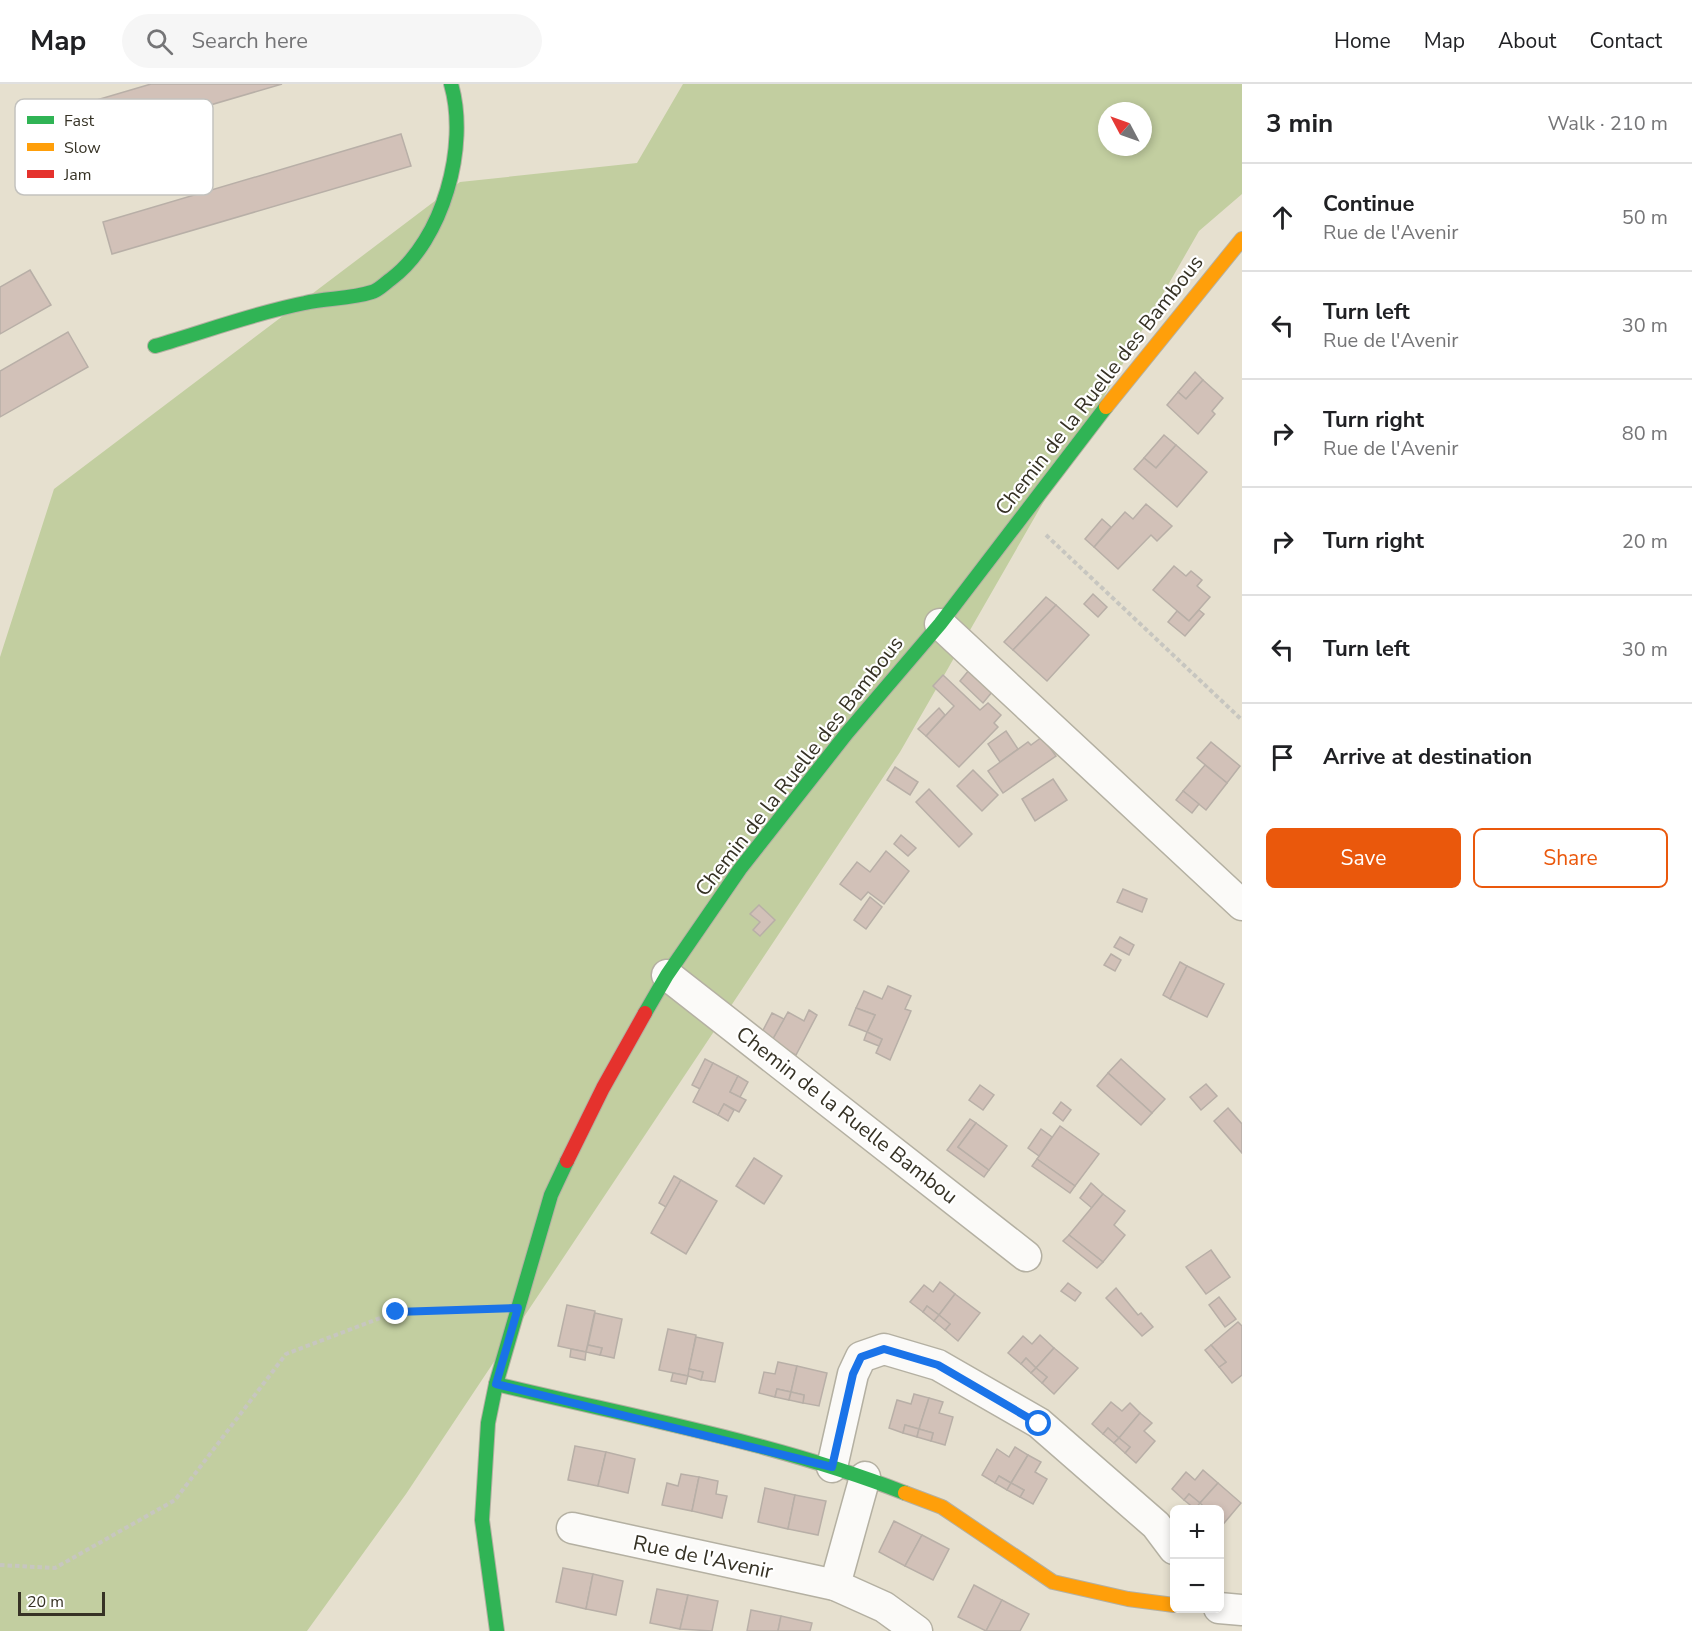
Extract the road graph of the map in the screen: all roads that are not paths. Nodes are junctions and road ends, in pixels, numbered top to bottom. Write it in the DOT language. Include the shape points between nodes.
graph roads {
  1 [pos="451,84"];
  2 [pos="1242,240"];
  3 [pos="155,346"];
  4 [pos="940,624"];
  5 [pos="1242,905"];
  6 [pos="668,975"];
  7 [pos="1026,1256"];
  8 [pos="496,1384"];
  9 [pos="832,1467"];
  10 [pos="865,1477"];
  11 [pos="572,1528"];
  12 [pos="1170,1544"];
  13 [pos="835,1585"];
  14 [pos="1170,1604"];
  15 [pos="1224,1608"];
  16 [pos="1242,1610"];
  17 [pos="497,1631"];
  18 [pos="917,1631"];
  1 -- 3 [label="street" via="458,105 445,198 430,234 406,268 374,292 303,303"];
  2 -- 4 [label="street, Chemin de la Ruelle des Bambous" via="1116,393"];
  4 -- 5 [label="street"];
  4 -- 6 [label="street, Chemin de la Ruelle des Bambous" via="740,868"];
  6 -- 7 [label="street, Chemin de la Ruelle Bambou"];
  6 -- 8 [label="street, Chemin de la Ruelle des Bambous" via="603,1088 551,1195"];
  8 -- 9 [label="street"];
  8 -- 17 [label="street, Chemin de la Ruelle des Bambous" via="485,1447 482,1520"];
  9 -- 10 [label="street"];
  9 -- 12 [label="street" via="853,1374 861,1357 884,1349 938,1365 1039,1424 1156,1525"];
  10 -- 13 [label="street"];
  10 -- 14 [label="street" via="942,1507 1053,1582"];
  11 -- 13 [label="street, Rue de l'Avenir"];
  13 -- 18 [label="street, Rue de l'Avenir" via="884,1607"];
  15 -- 16 [label="street"];
}
